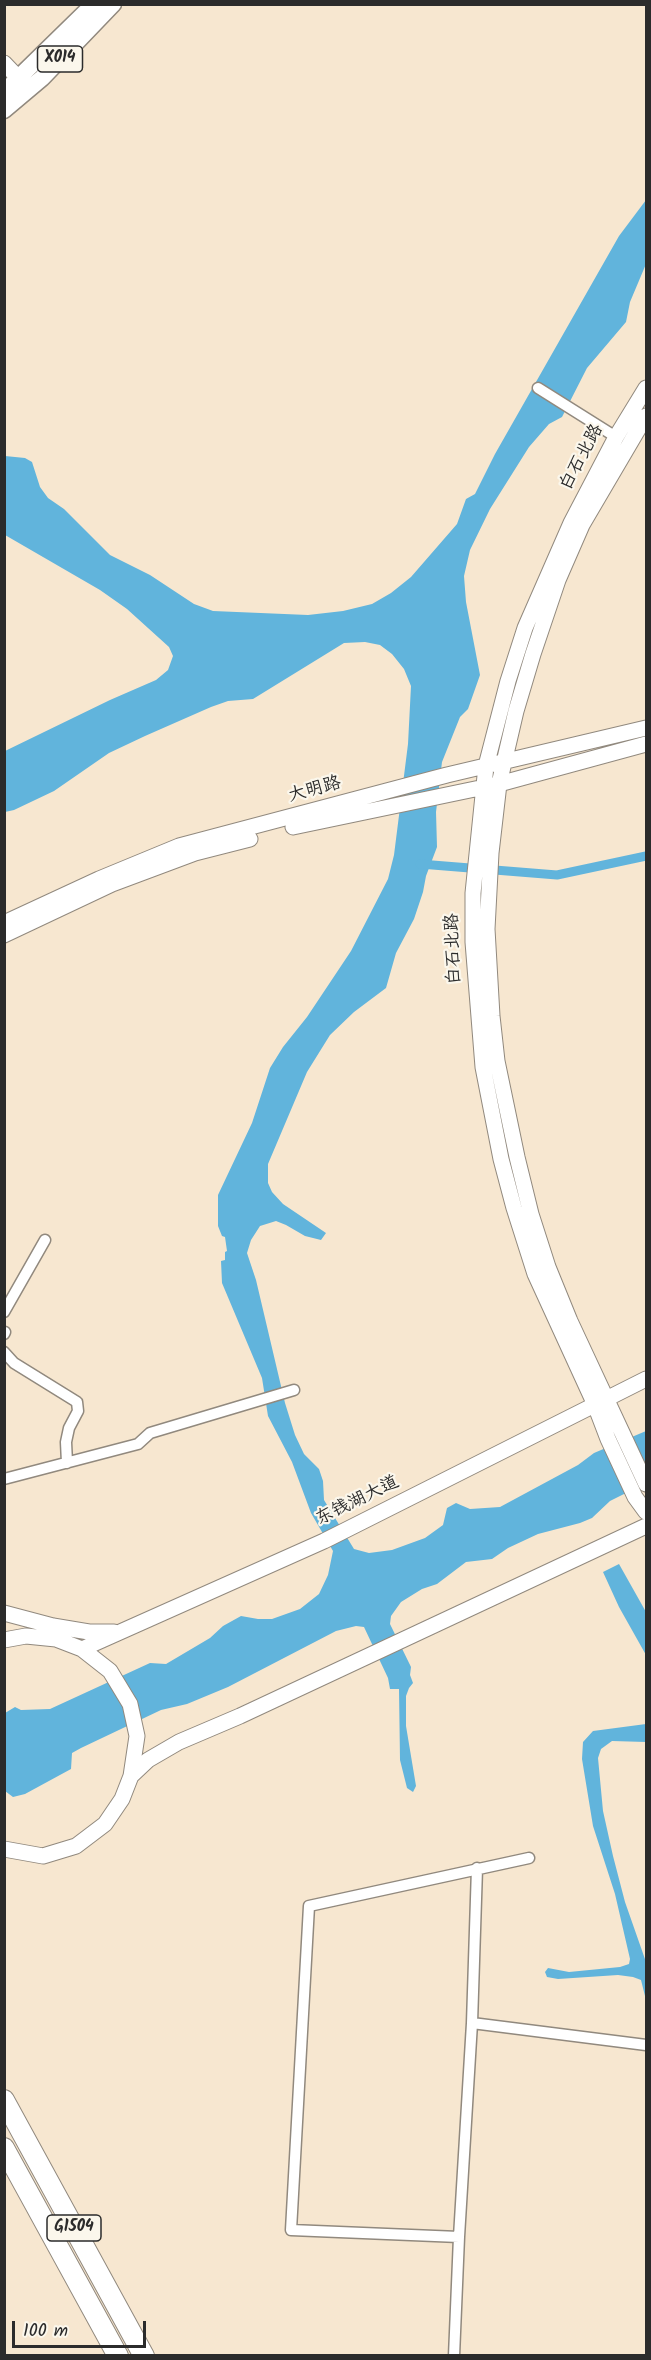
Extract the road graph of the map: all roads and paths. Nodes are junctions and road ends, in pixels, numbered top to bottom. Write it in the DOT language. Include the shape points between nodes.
graph roads {
  1 [pos="94,4"];
  2 [pos="113,4"];
  3 [pos="4,63"];
  4 [pos="24,84"];
  5 [pos="6,100"];
  6 [pos="538,388"];
  7 [pos="646,388"];
  8 [pos="646,416"];
  9 [pos="616,437"];
  10 [pos="646,728"];
  11 [pos="646,744"];
  12 [pos="504,762"];
  13 [pos="486,766"];
  14 [pos="499,784"];
  15 [pos="483,787"];
  16 [pos="395,797"];
  17 [pos="483,853"];
  18 [pos="4,923"];
  19 [pos="4,935"];
  20 [pos="45,1240"];
  21 [pos="4,1312"];
  22 [pos="4,1352"];
  23 [pos="646,1379"];
  24 [pos="289,1392"];
  25 [pos="601,1402"];
  26 [pos="614,1435"];
  27 [pos="67,1463"];
  28 [pos="4,1479"];
  29 [pos="646,1484"];
  30 [pos="646,1512"];
  31 [pos="646,1526"];
  32 [pos="4,1614"];
  33 [pos="123,1632"];
  34 [pos="26,1636"];
  35 [pos="4,1640"];
  36 [pos="82,1650"];
  37 [pos="131,1776"];
  38 [pos="4,1849"];
  39 [pos="529,1858"];
  40 [pos="477,1868"];
  41 [pos="472,2023"];
  42 [pos="646,2045"];
  43 [pos="4,2100"];
  44 [pos="4,2148"];
  45 [pos="459,2238"];
  46 [pos="118,2355"];
  47 [pos="144,2355"];
  48 [pos="454,2355"];
  1 -- 4 [label="main road, X014"];
  2 -- 4 [label="main road, X014"];
  3 -- 4 [label="main road"];
  4 -- 5 [label="main road, X014"];
  6 -- 9 [label="street"];
  7 -- 9 [label="main road, 白石北路"];
  8 -- 12 [label="main road, 白石北路" via="582,525 558,580"];
  9 -- 13 [label="main road, 白石北路" via="546,575 508,681"];
  10 -- 12 [label="main road, 大明路"];
  11 -- 14 [label="main road, 大明路"];
  12 -- 13 [label="main road, 大明路"];
  12 -- 14 [label="main road, 白石北路"];
  13 -- 15 [label="main road, 白石北路"];
  13 -- 16 [label="main road, 大明路" via="447,775"];
  14 -- 15 [label="main road, 大明路"];
  14 -- 17 [label="main road, 白石北路"];
  15 -- 16 [label="main road, 大明路"];
  15 -- 17 [label="main road, 白石北路"];
  16 -- 18 [label="main road, 大明路" via="179,846"];
  16 -- 19 [label="main road, 大明路" via="195,854 112,884"];
  17 -- 25 [label="main road, 白石北路" via="480,894 487,929 492,1016 516,1157 548,1267"];
  20 -- 21 [label="street"];
  22 -- 27 [label="street" via="14,1363 77,1402 78,1411 66,1442"];
  23 -- 25 [label="main road, 东钱湖大道"];
  24 -- 27 [label="street" via="150,1433 138,1444"];
  25 -- 26 [label="main road, 白石北路"];
  25 -- 33 [label="main road, 东钱湖大道" via="324,1541"];
  26 -- 29 [label="main road, 白石北路"];
  26 -- 30 [label="main road, 白石北路" via="635,1497"];
  27 -- 28 [label="street"];
  31 -- 37 [label="main road" via="179,1742 147,1760"];
  32 -- 33 [label="main road" via="89,1632"];
  32 -- 34 [label="main road"];
  33 -- 36 [label="main road, 东钱湖大道"];
  34 -- 35 [label="main road"];
  34 -- 36 [label="main road" via="56,1639"];
  36 -- 37 [label="main road" via="110,1671 130,1704 137,1736"];
  37 -- 38 [label="main road" via="122,1799 105,1824 76,1846 43,1856"];
  39 -- 40 [label="street"];
  40 -- 41 [label="street"];
  40 -- 45 [label="street" via="309,1906 291,2230"];
  41 -- 42 [label="street"];
  41 -- 45 [label="street"];
  43 -- 47 [label="highway, G1504"];
  44 -- 46 [label="highway, G1504"];
  45 -- 48 [label="street"];
}
